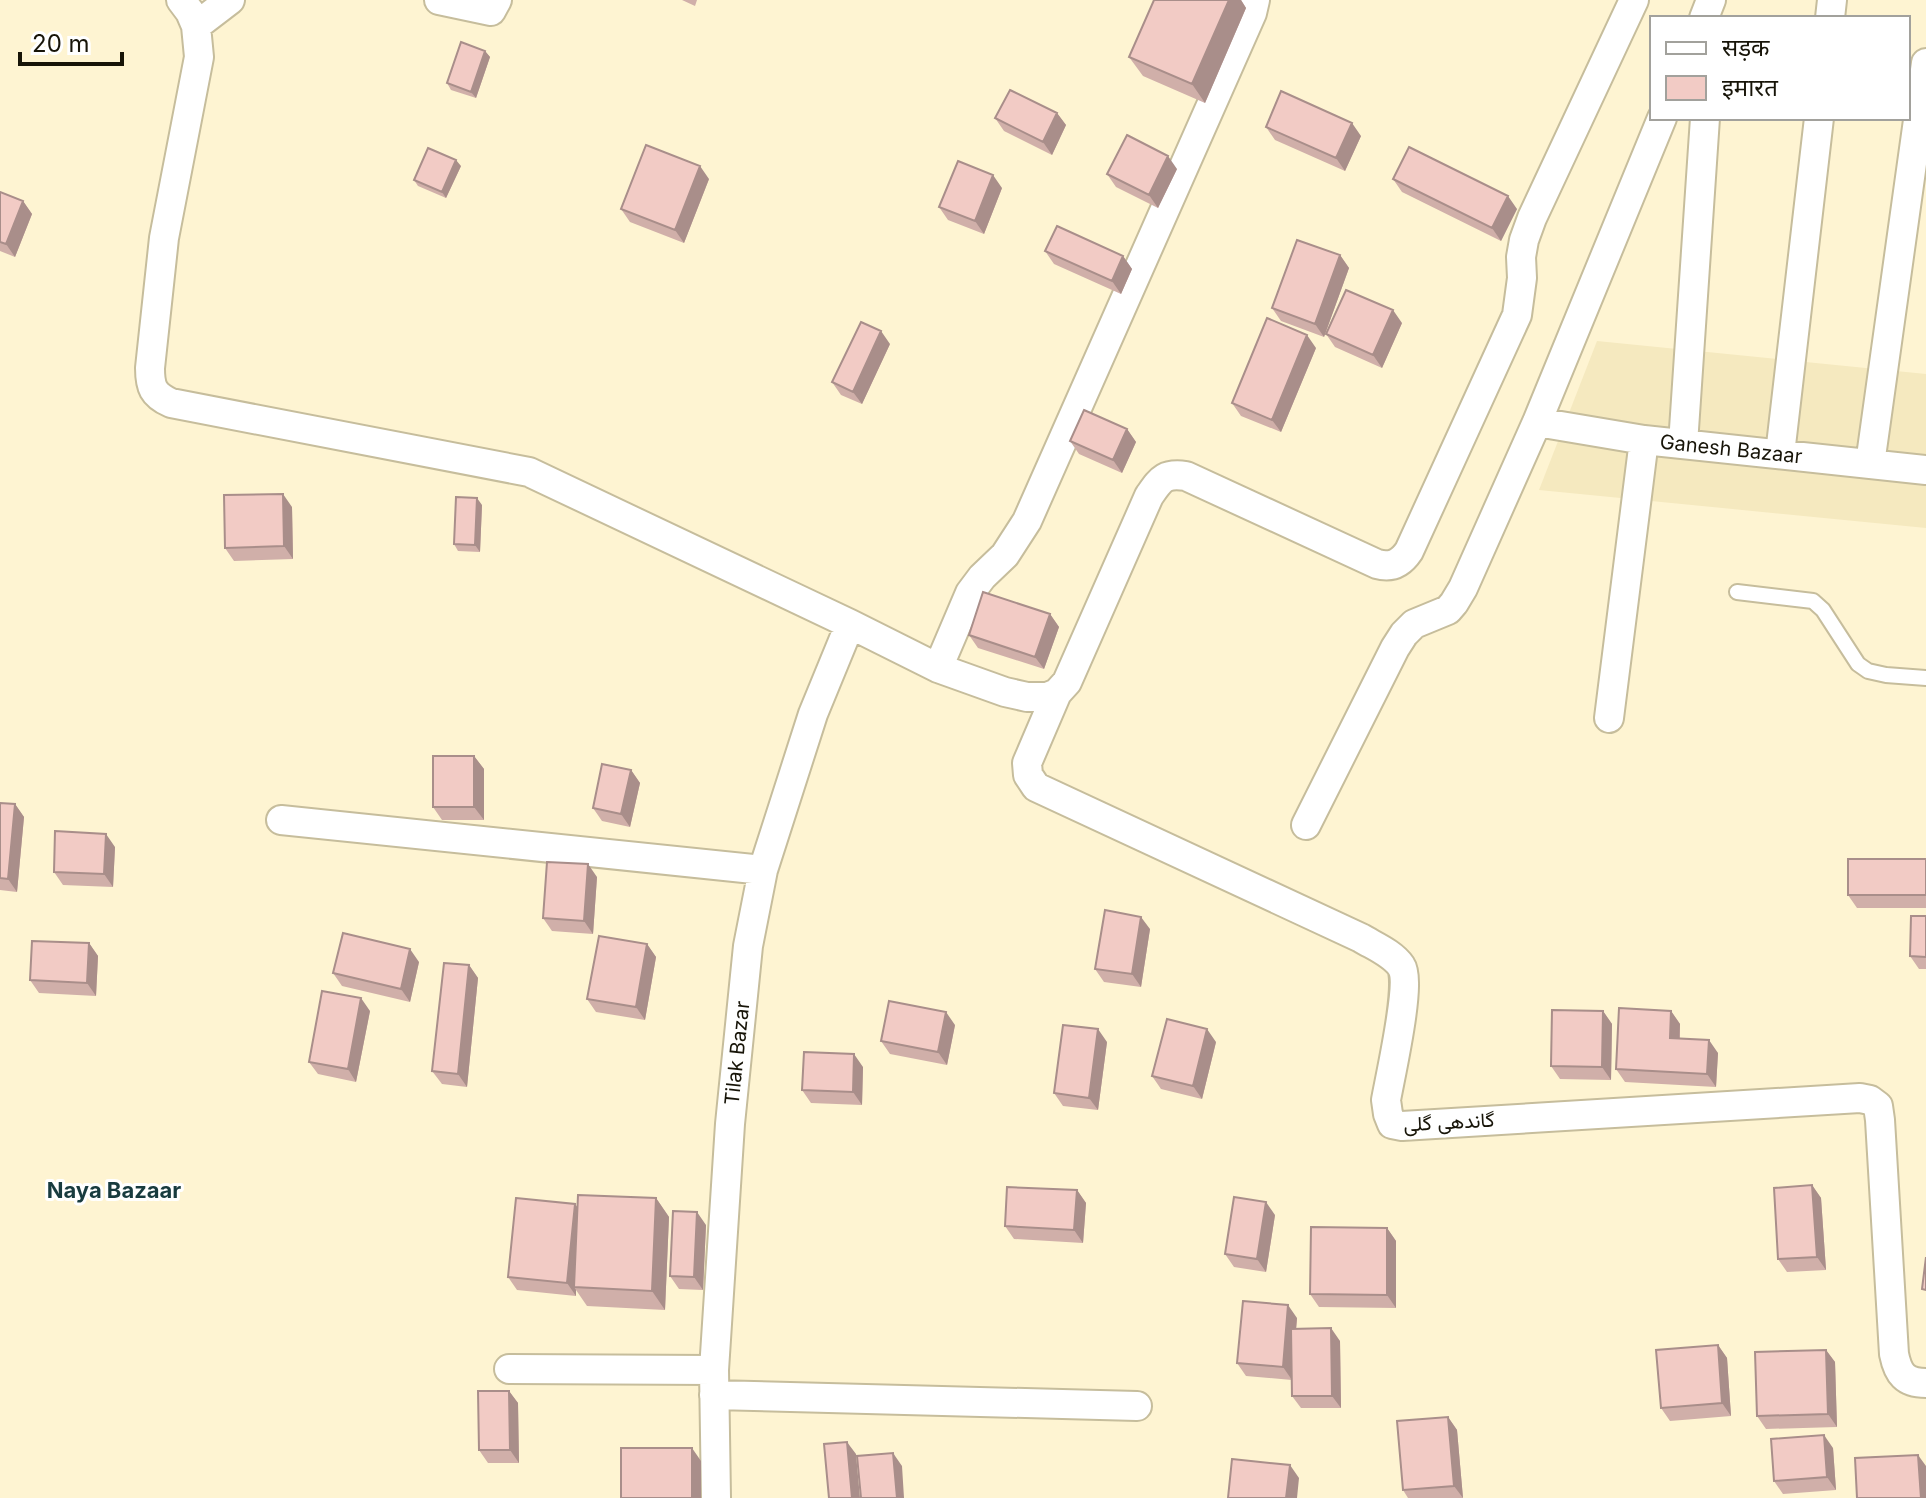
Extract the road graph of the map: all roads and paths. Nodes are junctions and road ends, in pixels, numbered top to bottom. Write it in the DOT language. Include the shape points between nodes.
graph roads {
  1 [pos="181,0"];
  2 [pos="230,0"];
  3 [pos="439,0"];
  4 [pos="497,0"];
  5 [pos="1255,0"];
  6 [pos="1634,0"];
  7 [pos="196,26"];
  8 [pos="1926,63"];
  9 [pos="1661,120"];
  10 [pos="1705,120"];
  11 [pos="1819,120"];
  12 [pos="1537,422"];
  13 [pos="1644,440"];
  14 [pos="1683,444"];
  15 [pos="1780,454"];
  16 [pos="1870,464"];
  17 [pos="1926,470"];
  18 [pos="1737,592"];
  19 [pos="850,624"];
  20 [pos="938,668"];
  21 [pos="1926,678"];
  22 [pos="1057,693"];
  23 [pos="1609,718"];
  24 [pos="281,820"];
  25 [pos="1306,825"];
  26 [pos="763,870"];
  27 [pos="509,1369"];
  28 [pos="714,1382"];
  29 [pos="1926,1383"];
  30 [pos="1137,1406"];
  31 [pos="716,1498"];
  1 -- 7 [label="street"];
  2 -- 7 [label="street"];
  3 -- 4 [label="street" via="491,11"];
  5 -- 20 [label="street" via="1027,521 970,593"];
  6 -- 22 [label="street" via="1532,218 1521,257 1517,315 1404,559 1377,564 1186,476 1166,476 1149,496 1067,682"];
  7 -- 19 [label="street" via="199,57 164,238 150,368 158,397 529,472"];
  8 -- 16 [label="street"];
  9 -- 12 [label="street"];
  10 -- 14 [label="street"];
  11 -- 15 [label="street"];
  12 -- 13 [label="street, Ganesh Bazaar"];
  12 -- 25 [label="street" via="1459,596 1448,610 1404,634"];
  13 -- 14 [label="street, Ganesh Bazaar"];
  13 -- 23 [label="street"];
  14 -- 15 [label="street, Ganesh Bazaar"];
  15 -- 16 [label="street, Ganesh Bazaar"];
  16 -- 17 [label="street, Ganesh Bazaar"];
  18 -- 21 [label="lane" via="1813,601 1868,671"];
  19 -- 20 [label="street"];
  19 -- 26 [label="street, Tilak Bazar" via="813,714"];
  20 -- 22 [label="street" via="1027,697"];
  22 -- 29 [label="street, گاندھی گلی" via="1027,763 1036,787 1361,938 1403,968 1406,989 1386,1100 1392,1124 1860,1098 1878,1106 1894,1354 1905,1378"];
  24 -- 26 [label="street"];
  26 -- 28 [label="street, Tilak Bazar" via="748,946 730,1124"];
  27 -- 28 [label="street"];
  28 -- 30 [label="street"];
  28 -- 31 [label="street, Tilak Bazar"];
}
